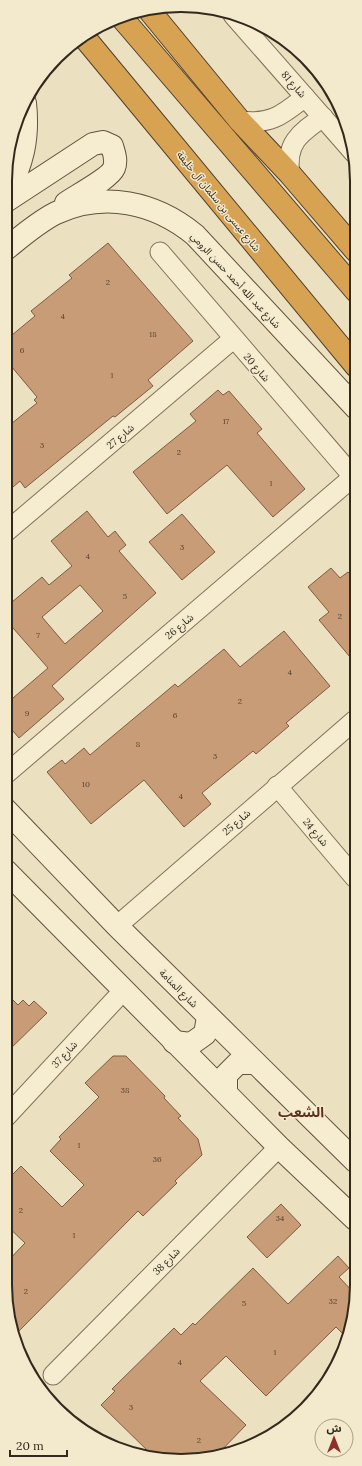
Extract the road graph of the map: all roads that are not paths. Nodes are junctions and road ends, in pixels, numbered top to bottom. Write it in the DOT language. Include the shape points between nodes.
graph roads {
  1 [pos="152,14"];
  2 [pos="125,22"];
  3 [pos="240,23"];
  4 [pos="87,40"];
  5 [pos="305,97"];
  6 [pos="26,113"];
  7 [pos="323,117"];
  8 [pos="240,121"];
  9 [pos="346,143"];
  10 [pos="290,174"];
  11 [pos="12,183"];
  12 [pos="12,197"];
  13 [pos="55,213"];
  14 [pos="12,244"];
  15 [pos="350,244"];
  16 [pos="160,252"];
  17 [pos="350,284"];
  18 [pos="233,339"];
  19 [pos="350,359"];
  20 [pos="350,402"];
  21 [pos="350,474"];
  22 [pos="350,482"];
  23 [pos="12,527"];
  24 [pos="350,725"];
  25 [pos="12,769"];
  26 [pos="277,786"];
  27 [pos="12,816"];
  28 [pos="350,871"];
  29 [pos="12,877"];
  30 [pos="116,926"];
  31 [pos="123,991"];
  32 [pos="208,1017"];
  33 [pos="174,1042"];
  34 [pos="255,1063"];
  35 [pos="226,1092"];
  36 [pos="12,1110"];
  37 [pos="279,1147"];
  38 [pos="350,1155"];
  39 [pos="350,1213"];
  40 [pos="53,1375"];
  1 -- 8 [label="highway"];
  2 -- 17 [label="highway"];
  3 -- 5 [label="street, شارع 81"];
  4 -- 19 [label="highway, شارع عيسى بن سلمان آل خليفة"];
  5 -- 7 [label="street, شارع 81"];
  5 -- 8 [label="street" via="284,115 274,119"];
  6 -- 11 [label="street" via="24,156"];
  7 -- 9 [label="street, شارع 81"];
  7 -- 10 [label="street" via="303,131 292,146 289,155"];
  8 -- 10 [label="highway"];
  10 -- 15 [label="highway"];
  12 -- 13 [label="street" via="93,144 103,142 112,146 114,169"];
  13 -- 14 [label="street, شارع عبد الله أحمد حسن الرومي"];
  13 -- 20 [label="street, شارع عبد الله أحمد حسن الرومي" via="91,203 123,202 154,209 183,224"];
  16 -- 18 [label="street, شارع 20"];
  18 -- 21 [label="street, شارع 20"];
  18 -- 23 [label="street, شارع 27"];
  22 -- 25 [label="street, شارع 26"];
  24 -- 26 [label="street, شارع 25"];
  26 -- 28 [label="street, شارع 24"];
  26 -- 30 [label="street, شارع 25"];
  27 -- 30 [label="street, شارع المنامة"];
  29 -- 31 [label="street"];
  30 -- 32 [label="street, شارع المنامة"];
  31 -- 33 [label="street"];
  31 -- 36 [label="street, شارع 37"];
  32 -- 33 [label="street" via="205,1034 191,1044"];
  32 -- 34 [label="street, شارع المنامة"];
  33 -- 35 [label="street"];
  34 -- 35 [label="street" via="238,1063 226,1075"];
  34 -- 38 [label="street, شارع المنامة"];
  35 -- 37 [label="street"];
  37 -- 39 [label="street"];
  37 -- 40 [label="street, شارع 38"];
}
